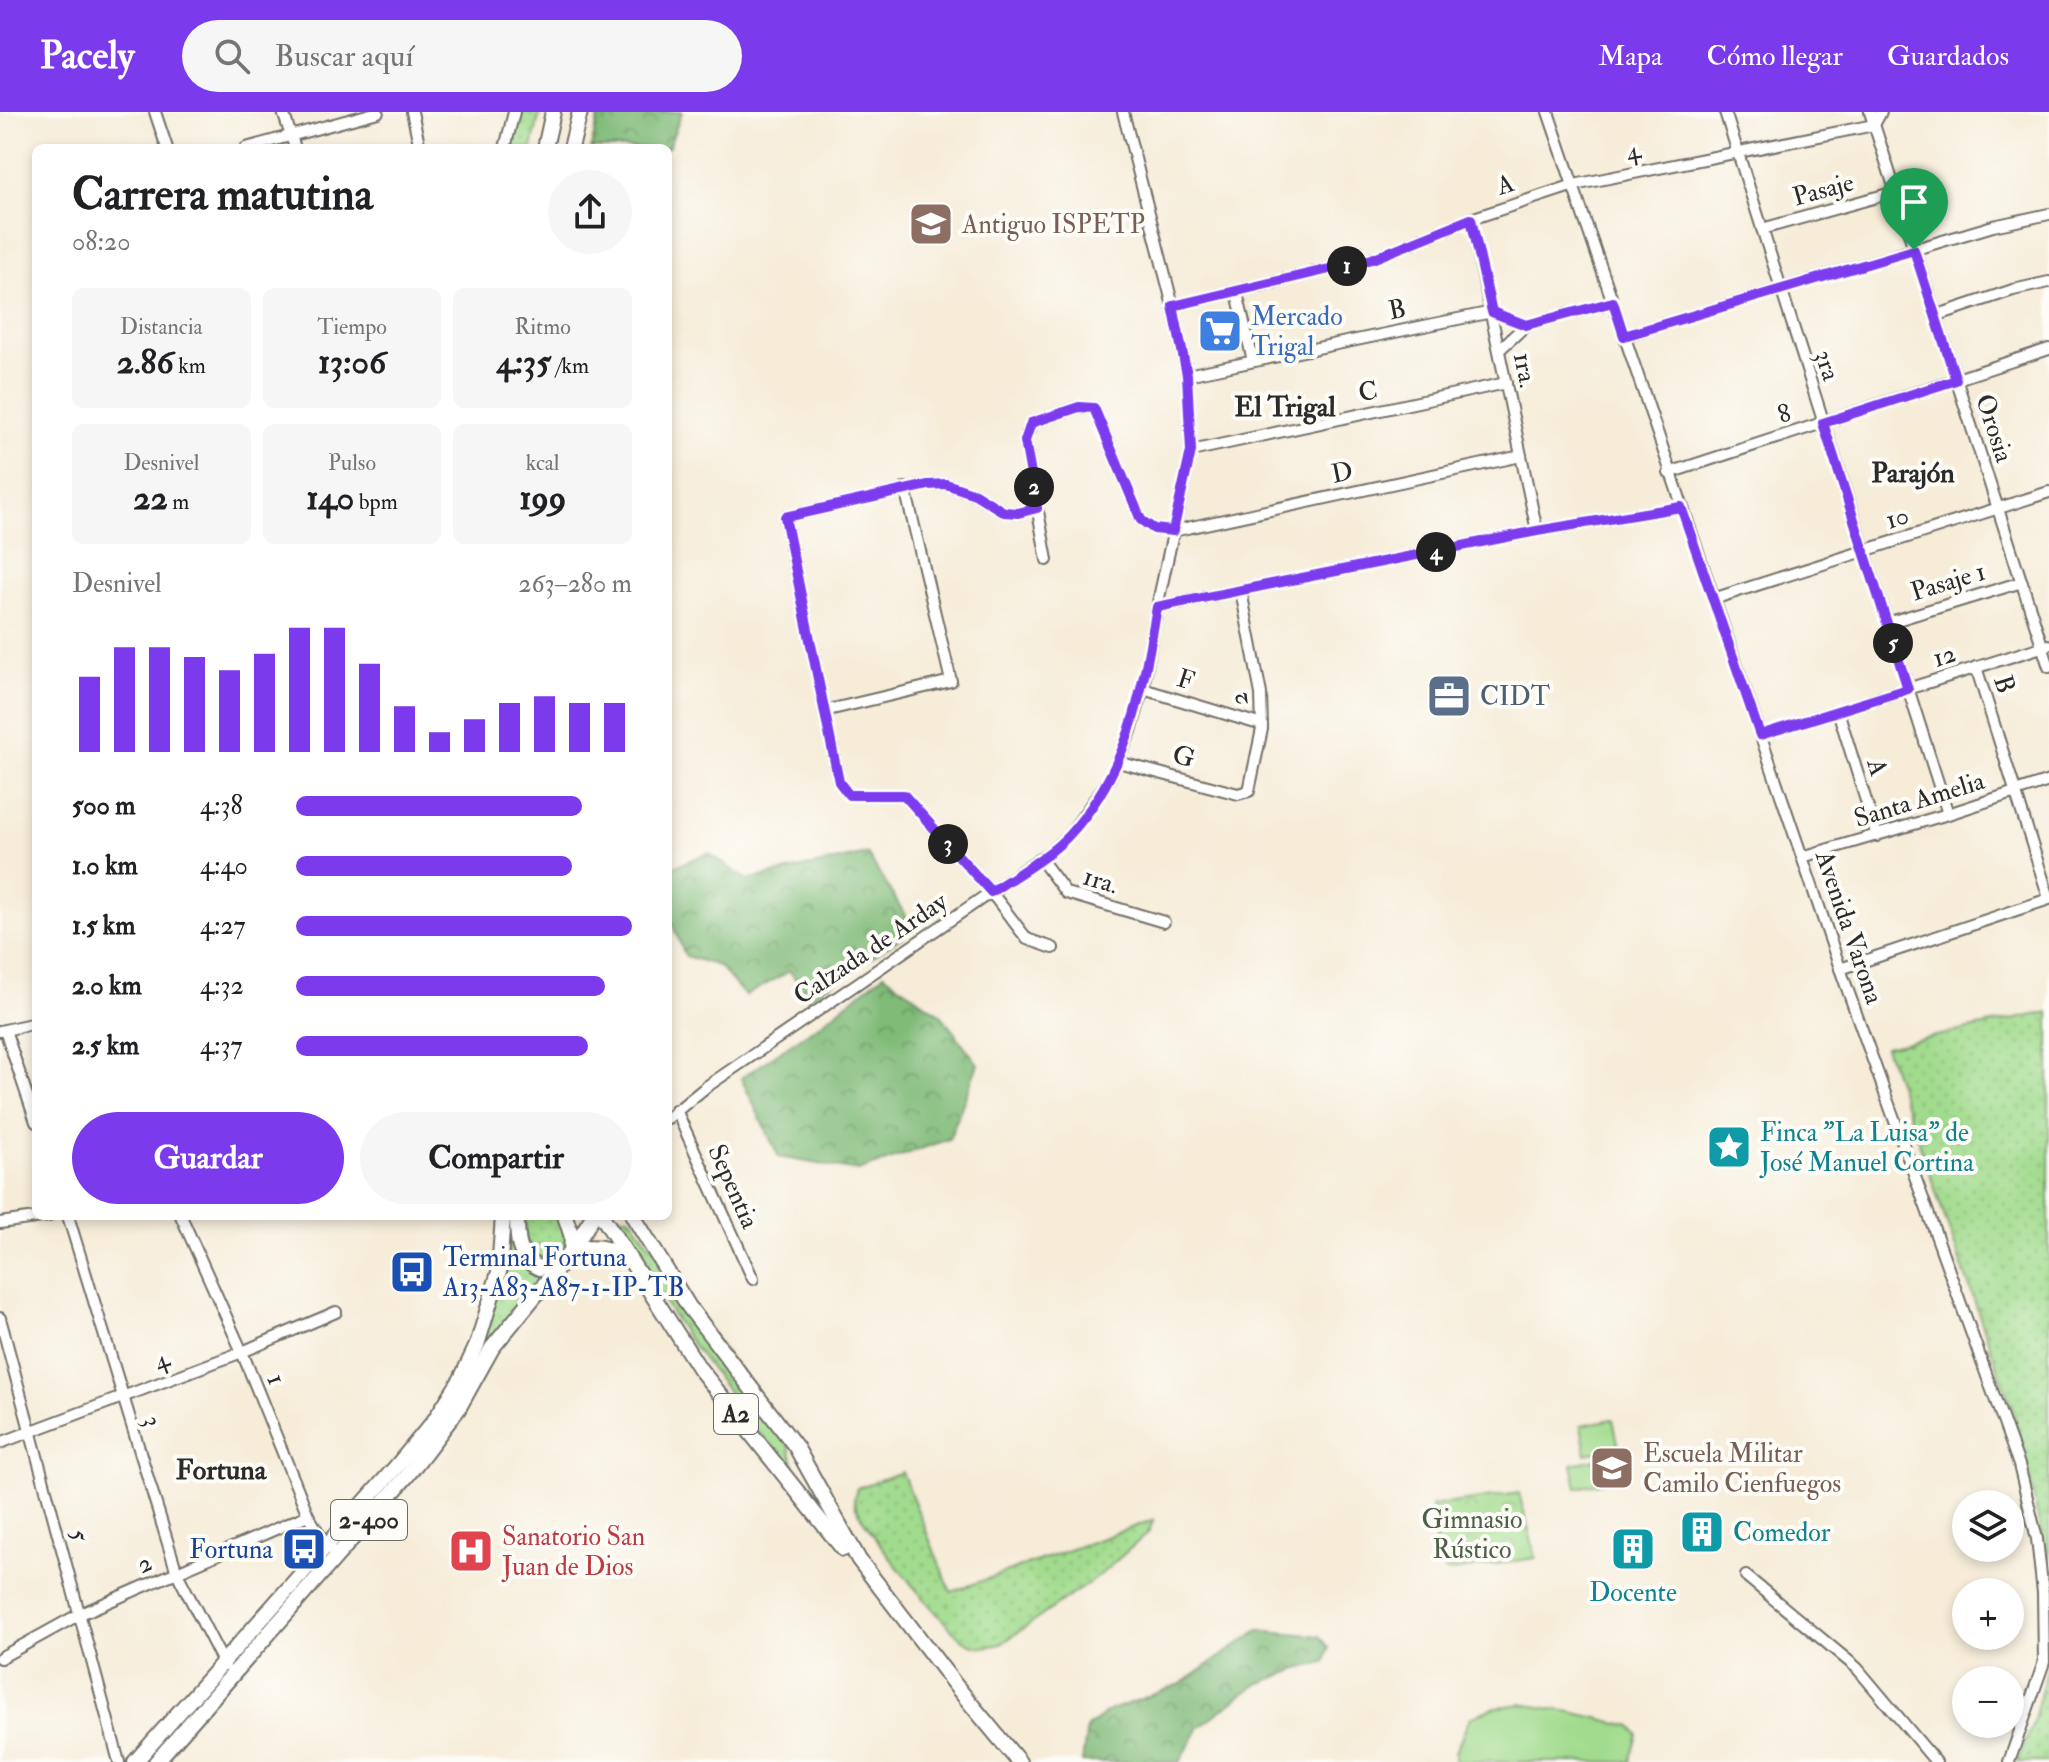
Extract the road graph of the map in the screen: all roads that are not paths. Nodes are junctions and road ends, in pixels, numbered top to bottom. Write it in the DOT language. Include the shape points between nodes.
graph roads {
  1 [pos="155,112"];
  2 [pos="283,112"];
  3 [pos="378,112"];
  4 [pos="412,112"];
  5 [pos="553,112"];
  6 [pos="580,112"];
  7 [pos="1123,112"];
  8 [pos="1548,112"];
  9 [pos="1725,112"];
  10 [pos="1870,112"];
  11 [pos="1881,112"];
  12 [pos="511,114"];
  13 [pos="1874,125"];
  14 [pos="291,136"];
  15 [pos="166,144"];
  16 [pos="261,144"];
  17 [pos="294,144"];
  18 [pos="419,144"];
  19 [pos="506,144"];
  20 [pos="546,144"];
  21 [pos="572,144"];
  22 [pos="1738,152"];
  23 [pos="1574,185"];
  24 [pos="1895,192"];
  25 [pos="2049,214"];
  26 [pos="1471,219"];
  27 [pos="1762,229"];
  28 [pos="1914,250"];
  29 [pos="2049,282"];
  30 [pos="1780,288"];
  31 [pos="1237,293"];
  32 [pos="1613,302"];
  33 [pos="1173,306"];
  34 [pos="1492,312"];
  35 [pos="1935,316"];
  36 [pos="1526,325"];
  37 [pos="1624,336"];
  38 [pos="2049,349"];
  39 [pos="1499,350"];
  40 [pos="1253,361"];
  41 [pos="1187,375"];
  42 [pos="1956,380"];
  43 [pos="1506,383"];
  44 [pos="1823,423"];
  45 [pos="1191,451"];
  46 [pos="1521,456"];
  47 [pos="1669,473"];
  48 [pos="905,488"];
  49 [pos="2049,492"];
  50 [pos="1681,507"];
  51 [pos="1037,508"];
  52 [pos="1998,508"];
  53 [pos="1173,531"];
  54 [pos="1537,531"];
  55 [pos="1864,551"];
  56 [pos="1047,560"];
  57 [pos="2022,582"];
  58 [pos="1241,591"];
  59 [pos="1713,599"];
  60 [pos="1157,607"];
  61 [pos="1887,623"];
  62 [pos="2046,646"];
  63 [pos="1976,667"];
  64 [pos="2049,667"];
  65 [pos="1143,689"];
  66 [pos="1908,689"];
  67 [pos="824,711"];
  68 [pos="1838,711"];
  69 [pos="1262,725"];
  70 [pos="1760,735"];
  71 [pos="1118,762"];
  72 [pos="2049,781"];
  73 [pos="2015,792"];
  74 [pos="1238,794"];
  75 [pos="1948,814"];
  76 [pos="1877,836"];
  77 [pos="1802,857"];
  78 [pos="1040,858"];
  79 [pos="991,892"];
  80 [pos="2049,898"];
  81 [pos="1164,922"];
  82 [pos="1053,948"];
  83 [pos="1840,969"];
  84 [pos="32,1024"];
  85 [pos="2,1031"];
  86 [pos="32,1111"];
  87 [pos="672,1114"];
  88 [pos="32,1218"];
  89 [pos="69,1220"];
  90 [pos="183,1220"];
  91 [pos="503,1220"];
  92 [pos="517,1220"];
  93 [pos="566,1220"];
  94 [pos="591,1220"];
  95 [pos="605,1220"];
  96 [pos="635,1220"];
  97 [pos="0,1223"];
  98 [pos="567,1258"];
  99 [pos="632,1262"];
  100 [pos="753,1279"];
  101 [pos="336,1312"];
  102 [pos="0,1318"];
  103 [pos="242,1352"];
  104 [pos="122,1397"];
  105 [pos="31,1432"];
  106 [pos="0,1443"];
  107 [pos="821,1492"];
  108 [pos="800,1497"];
  109 [pos="308,1515"];
  110 [pos="332,1550"];
  111 [pos="177,1573"];
  112 [pos="1746,1576"];
  113 [pos="889,1600"];
  114 [pos="78,1615"];
  115 [pos="0,1658"];
  116 [pos="222,1662"];
  117 [pos="232,1676"];
  118 [pos="119,1762"];
  119 [pos="135,1762"];
  120 [pos="156,1762"];
  121 [pos="1019,1762"];
  122 [pos="1936,1762"];
  123 [pos="2009,1762"];
  1 -- 15 [label="street"];
  2 -- 14 [label="street"];
  3 -- 14 [label="street"];
  4 -- 18 [label="street"];
  5 -- 20 [label="highway"];
  6 -- 21 [label="highway"];
  7 -- 33 [label="street, Calzada de Arday"];
  8 -- 23 [label="street, Avenida Varona"];
  9 -- 22 [label="street, 3ra"];
  10 -- 13 [label="street, Orosia"];
  11 -- 13 [label="street"];
  12 -- 19 [label="street"];
  13 -- 22 [label="street, 4"];
  13 -- 24 [label="street, Orosia"];
  14 -- 16 [label="street"];
  14 -- 17 [label="street"];
  22 -- 23 [label="street, 4"];
  22 -- 27 [label="street, 3ra"];
  23 -- 26 [label="street, A"];
  23 -- 32 [label="street, Avenida Varona"];
  24 -- 27 [label="street, Pasaje"];
  24 -- 28 [label="street, Orosia"];
  25 -- 28 [label="street"];
  26 -- 31 [label="street, A" via="1372,259"];
  26 -- 34 [label="street, 1ra."];
  27 -- 30 [label="street, 3ra"];
  28 -- 30 [label="street"];
  28 -- 35 [label="street, Orosia"];
  29 -- 35 [label="street"];
  30 -- 37 [label="street"];
  30 -- 44 [label="street, 3ra"];
  31 -- 33 [label="street, A"];
  31 -- 40 [label="street"];
  32 -- 36 [label="street"];
  32 -- 37 [label="street, Avenida Varona"];
  33 -- 41 [label="street, Calzada de Arday"];
  34 -- 36 [label="street"];
  34 -- 39 [label="street, 1ra."];
  34 -- 40 [label="street, B"];
  35 -- 42 [label="street, Orosia"];
  36 -- 39 [label="street"];
  37 -- 47 [label="street, Avenida Varona"];
  38 -- 42 [label="street, 8"];
  39 -- 43 [label="street, 1ra."];
  40 -- 41 [label="street, B"];
  41 -- 45 [label="street, Calzada de Arday"];
  42 -- 44 [label="street, 8"];
  42 -- 52 [label="street, Orosia"];
  43 -- 45 [label="street, C"];
  43 -- 46 [label="street, 1ra."];
  44 -- 47 [label="street, 8"];
  44 -- 55 [label="street, 3ra"];
  45 -- 53 [label="street, Calzada de Arday"];
  46 -- 53 [label="street, D"];
  46 -- 54 [label="street, 1ra."];
  47 -- 50 [label="street, Avenida Varona"];
  48 -- 51 [label="street" via="946,484 1004,512"];
  48 -- 67 [label="street" via="785,517"];
  48 -- 67 [label="street" via="951,681"];
  49 -- 52 [label="street, 10"];
  50 -- 54 [label="street"];
  50 -- 59 [label="street, Avenida Varona"];
  51 -- 53 [label="street" via="1025,441 1031,423 1079,407 1094,408 1141,520 1154,529"];
  51 -- 56 [label="street"];
  52 -- 55 [label="street, 10"];
  52 -- 57 [label="street, Orosia"];
  53 -- 60 [label="street, Calzada de Arday"];
  54 -- 58 [label="street"];
  55 -- 59 [label="street, 10"];
  55 -- 61 [label="street, 3ra"];
  57 -- 61 [label="street, Pasaje 1"];
  57 -- 62 [label="street, Orosia"];
  58 -- 60 [label="street"];
  58 -- 69 [label="street, 2"];
  59 -- 70 [label="street, Avenida Varona"];
  60 -- 65 [label="street, Calzada de Arday"];
  61 -- 66 [label="street, 3ra"];
  62 -- 63 [label="street, 12"];
  62 -- 64 [label="street, Orosia"];
  63 -- 66 [label="street, 12"];
  63 -- 73 [label="street, B"];
  65 -- 69 [label="street, F"];
  65 -- 71 [label="street, Calzada de Arday"];
  66 -- 68 [label="street, 12"];
  66 -- 75 [label="street, 3ra"];
  67 -- 79 [label="street" via="839,782 849,795 904,795"];
  68 -- 70 [label="street, 12"];
  68 -- 76 [label="street, A"];
  69 -- 74 [label="street, 2" via="1252,787"];
  70 -- 77 [label="street, Avenida Varona"];
  71 -- 74 [label="street, G"];
  71 -- 78 [label="street, Calzada de Arday" via="1070,834"];
  72 -- 73 [label="street, Santa Amelia"];
  73 -- 75 [label="street, Santa Amelia"];
  73 -- 80 [label="street, B"];
  75 -- 76 [label="street, Santa Amelia"];
  76 -- 77 [label="street, Santa Amelia"];
  77 -- 83 [label="street, Avenida Varona"];
  78 -- 79 [label="street, Calzada de Arday"];
  78 -- 81 [label="street, 1ra." via="1066,893"];
  79 -- 82 [label="street" via="1027,939"];
  79 -- 87 [label="street, Calzada de Arday"];
  80 -- 83 [label="street"];
  83 -- 123 [label="street, Avenida Varona" via="2003,1415 2037,1539 2044,1662"];
  84 -- 85 [label="street"];
  85 -- 86 [label="street"];
  87 -- 100 [label="street, Sepentia"];
  88 -- 97 [label="street"];
  89 -- 104 [label="street, 3"];
  90 -- 103 [label="street, 1"];
  91 -- 110 [label="highway, 2-400" via="499,1272 461,1379"];
  92 -- 98 [label="highway" via="517,1241 527,1261 549,1268"];
  93 -- 98 [label="highway" via="572,1237"];
  94 -- 98 [label="highway, 2-400"];
  95 -- 99 [label="highway, A2"];
  96 -- 107 [label="highway, A2" via="689,1307 796,1447"];
  98 -- 99 [label="highway" via="604,1247"];
  98 -- 110 [label="highway, 2-400" via="492,1348 458,1409 406,1477"];
  99 -- 108 [label="highway, A2" via="699,1368"];
  101 -- 103 [label="street, 4"];
  102 -- 105 [label="street, 5"];
  103 -- 104 [label="street, 4"];
  103 -- 109 [label="street, 1"];
  104 -- 105 [label="street, 4"];
  104 -- 111 [label="street, 3"];
  105 -- 106 [label="street, 4"];
  105 -- 114 [label="street, 5"];
  107 -- 108 [label="highway"];
  107 -- 113 [label="highway, A2"];
  108 -- 113 [label="highway, A2"];
  109 -- 110 [label="street, 1"];
  109 -- 111 [label="street, 2"];
  110 -- 116 [label="highway, 2-400"];
  110 -- 117 [label="highway, 2-400"];
  111 -- 114 [label="street, 2"];
  111 -- 116 [label="street, 3"];
  112 -- 122 [label="street" via="1857,1668"];
  113 -- 121 [label="highway, A2"];
  114 -- 115 [label="street, 2"];
  114 -- 118 [label="street, 5"];
  116 -- 117 [label="street, 3"];
  116 -- 119 [label="highway, 2-400"];
  117 -- 120 [label="highway, 2-400"];
}
